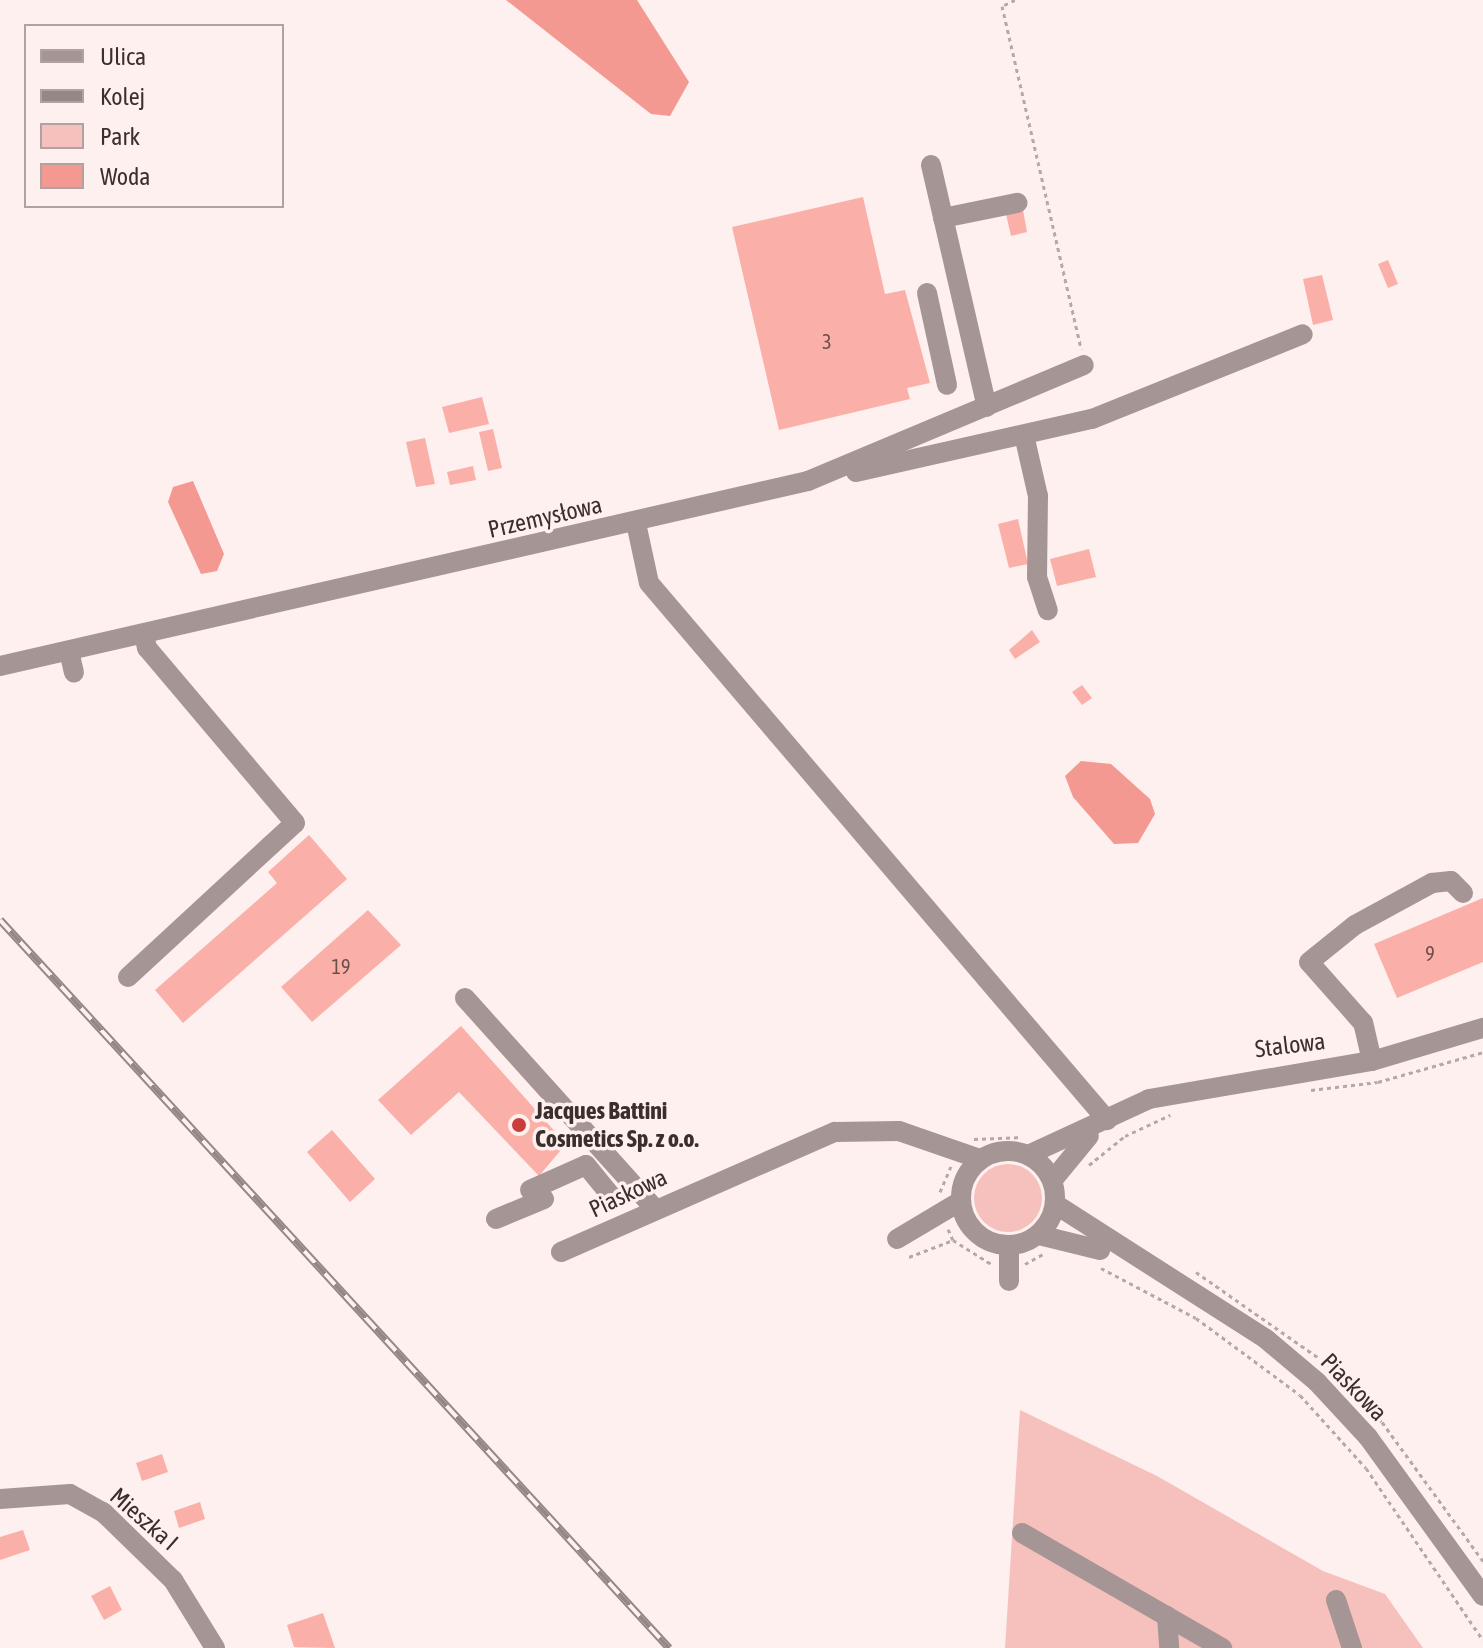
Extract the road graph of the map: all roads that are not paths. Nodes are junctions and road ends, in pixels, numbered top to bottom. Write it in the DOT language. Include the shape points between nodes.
graph roads {
  1 [pos="931,165"];
  2 [pos="1017,203"];
  3 [pos="943,218"];
  4 [pos="927,293"];
  5 [pos="1303,334"];
  6 [pos="971,337"];
  7 [pos="938,343"];
  8 [pos="1084,365"];
  9 [pos="947,385"];
  10 [pos="987,407"];
  11 [pos="1024,435"];
  12 [pos="808,481"];
  13 [pos="636,523"];
  14 [pos="1048,610"];
  15 [pos="144,634"];
  16 [pos="69,651"];
  17 [pos="0,666"];
  18 [pos="74,672"];
  19 [pos="1463,893"];
  20 [pos="128,977"];
  21 [pos="465,998"];
  22 [pos="1483,1028"];
  23 [pos="1372,1061"];
  24 [pos="1107,1120"];
  25 [pos="899,1131"];
  26 [pos="1028,1155"];
  27 [pos="980,1159"];
  28 [pos="1052,1181"];
  29 [pos="962,1193"];
  30 [pos="612,1197"];
  31 [pos="1055,1204"];
  32 [pos="655,1209"];
  33 [pos="496,1219"];
  34 [pos="971,1228"];
  35 [pos="1039,1235"];
  36 [pos="1009,1246"];
  37 [pos="561,1252"];
  38 [pos="1139,1265"];
  39 [pos="1009,1281"];
  40 [pos="0,1499"];
  41 [pos="1022,1533"];
  42 [pos="1483,1596"];
  43 [pos="1336,1600"];
  44 [pos="1167,1616"];
  45 [pos="215,1648"];
  46 [pos="1169,1648"];
  47 [pos="1222,1648"];
  48 [pos="1352,1648"];
  1 -- 3 [label="street"];
  2 -- 3 [label="street"];
  3 -- 6 [label="street"];
  4 -- 7 [label="street"];
  5 -- 11 [label="street" via="1092,419"];
  6 -- 7 [label="street"];
  6 -- 10 [label="street"];
  7 -- 9 [label="street"];
  8 -- 10 [label="street, Przemysłowa"];
  10 -- 12 [label="street, Przemysłowa"];
  11 -- 12 [label="street"];
  11 -- 14 [label="street" via="1038,496 1037,577"];
  12 -- 13 [label="street, Przemysłowa"];
  13 -- 15 [label="street, Przemysłowa"];
  13 -- 24 [label="street" via="649,583"];
  15 -- 16 [label="street, Przemysłowa"];
  15 -- 20 [label="street" via="147,648 295,823"];
  16 -- 17 [label="street, Przemysłowa"];
  16 -- 18 [label="street"];
  19 -- 23 [label="street" via="1451,881 1432,883 1355,925 1309,962 1363,1023"];
  21 -- 32 [label="street"];
  22 -- 23 [label="street, Stalowa"];
  23 -- 24 [label="street, Stalowa" via="1199,1085"];
  24 -- 26 [label="street, Stalowa"];
  24 -- 28 [label="street, Stalowa"];
  25 -- 27 [label="street, Piaskowa"];
  25 -- 29 [label="street" via="952,1165"];
  25 -- 32 [label="street, Piaskowa" via="835,1132"];
  26 -- 27 [label="street, Piaskowa"];
  26 -- 28 [label="street"];
  27 -- 29 [label="street"];
  28 -- 31 [label="street"];
  29 -- 34 [label="street"];
  29 -- 34 [label="street" via="897,1239"];
  30 -- 33 [label="street" via="586,1165"];
  31 -- 35 [label="street"];
  31 -- 38 [label="street, Piaskowa"];
  32 -- 37 [label="street, Piaskowa"];
  34 -- 36 [label="street"];
  35 -- 36 [label="street, Piaskowa"];
  35 -- 38 [label="street, Piaskowa" via="1059,1234"];
  36 -- 39 [label="street"];
  38 -- 42 [label="street, Piaskowa" via="1266,1339 1317,1382 1368,1437"];
  40 -- 45 [label="street, Mieszka I" via="70,1494 103,1512 173,1580"];
  41 -- 44 [label="street"];
  43 -- 48 [label="street"];
  44 -- 46 [label="street"];
  44 -- 47 [label="street"];
}
